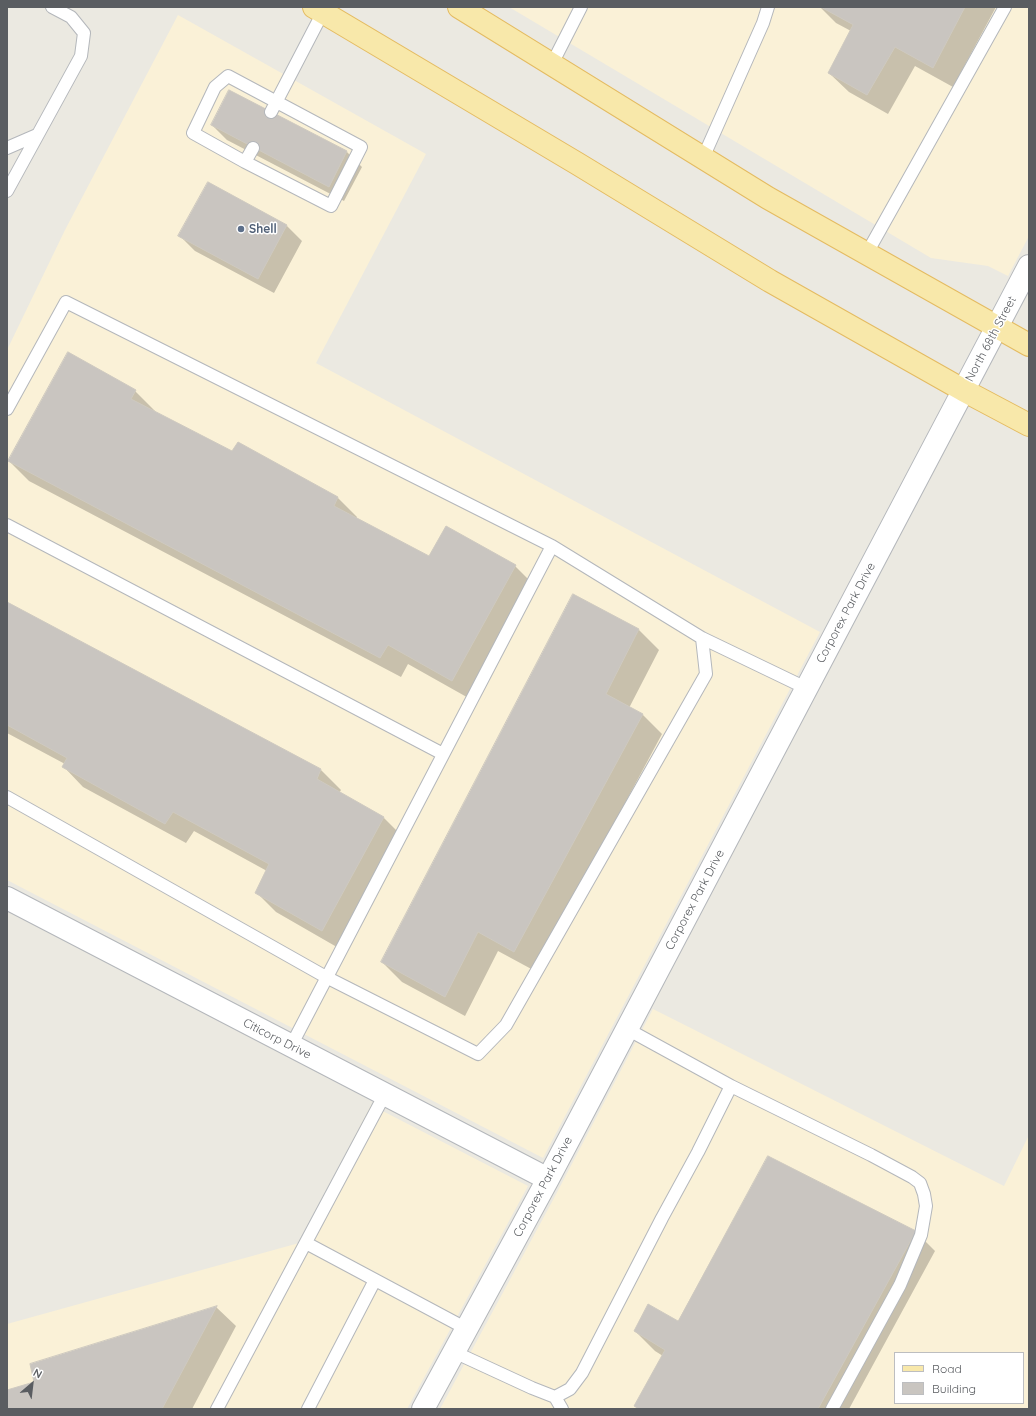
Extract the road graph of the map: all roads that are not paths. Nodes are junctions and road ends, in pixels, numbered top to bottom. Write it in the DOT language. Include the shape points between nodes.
graph roads {
  1 [pos="52,7"];
  2 [pos="459,7"];
  3 [pos="581,7"];
  4 [pos="768,7"];
  5 [pos="1005,7"];
  6 [pos="319,10"];
  7 [pos="552,64"];
  8 [pos="274,107"];
  9 [pos="37,135"];
  10 [pos="7,148"];
  11 [pos="253,148"];
  12 [pos="703,158"];
  13 [pos="245,162"];
  14 [pos="7,191"];
  15 [pos="867,253"];
  16 [pos="1029,266"];
  17 [pos="996,328"];
  18 [pos="1029,345"];
  19 [pos="963,390"];
  20 [pos="7,409"];
  21 [pos="1029,425"];
  22 [pos="7,525"];
  23 [pos="552,546"];
  24 [pos="702,638"];
  25 [pos="806,688"];
  26 [pos="443,754"];
  27 [pos="7,797"];
  28 [pos="7,898"];
  29 [pos="326,977"];
  30 [pos="627,1029"];
  31 [pos="291,1046"];
  32 [pos="731,1086"];
  33 [pos="385,1094"];
  34 [pos="548,1179"];
  35 [pos="306,1243"];
  36 [pos="375,1280"];
  37 [pos="466,1329"];
  38 [pos="454,1352"];
  39 [pos="555,1398"];
  40 [pos="217,1409"];
  41 [pos="308,1409"];
  42 [pos="423,1409"];
  43 [pos="562,1409"];
  44 [pos="832,1409"];
  1 -- 9 [label="lane" via="71,17 84,33 81,56"];
  2 -- 7 [label="main road"];
  3 -- 7 [label="lane"];
  4 -- 12 [label="lane"];
  5 -- 15 [label="lane"];
  6 -- 8 [label="lane"];
  6 -- 19 [label="main road" via="770,281"];
  7 -- 12 [label="main road"];
  8 -- 13 [label="lane" via="228,76 216,87 193,133"];
  8 -- 13 [label="lane" via="361,147 331,206"];
  9 -- 10 [label="lane"];
  9 -- 14 [label="lane"];
  11 -- 13 [label="lane"];
  12 -- 15 [label="main road" via="768,198"];
  15 -- 17 [label="main road"];
  16 -- 17 [label="street, North 68th Street"];
  17 -- 18 [label="main road"];
  17 -- 19 [label="street, North 68th Street"];
  19 -- 21 [label="main road"];
  19 -- 25 [label="street, Corporex Park Drive"];
  20 -- 23 [label="lane" via="66,302"];
  22 -- 26 [label="lane"];
  23 -- 24 [label="lane"];
  23 -- 26 [label="lane"];
  24 -- 25 [label="lane"];
  24 -- 29 [label="lane" via="706,674 506,1025 478,1054"];
  25 -- 30 [label="street, Corporex Park Drive"];
  26 -- 29 [label="lane"];
  27 -- 29 [label="lane"];
  28 -- 31 [label="street, Citicorp Drive"];
  29 -- 31 [label="lane"];
  30 -- 32 [label="lane"];
  30 -- 34 [label="street, Corporex Park Drive"];
  31 -- 33 [label="street, Citicorp Drive"];
  32 -- 39 [label="lane" via="582,1373 570,1389"];
  32 -- 44 [label="lane" via="871,1154 920,1183 924,1194 926,1206 921,1236 900,1285"];
  33 -- 34 [label="street, Citicorp Drive"];
  33 -- 35 [label="lane"];
  34 -- 37 [label="street, Corporex Park Drive"];
  35 -- 36 [label="lane"];
  35 -- 40 [label="lane"];
  36 -- 37 [label="lane"];
  36 -- 41 [label="lane"];
  37 -- 38 [label="street, Corporex Park Drive"];
  38 -- 39 [label="lane"];
  38 -- 42 [label="street, Corporex Park Drive"];
  39 -- 43 [label="lane"];
}
